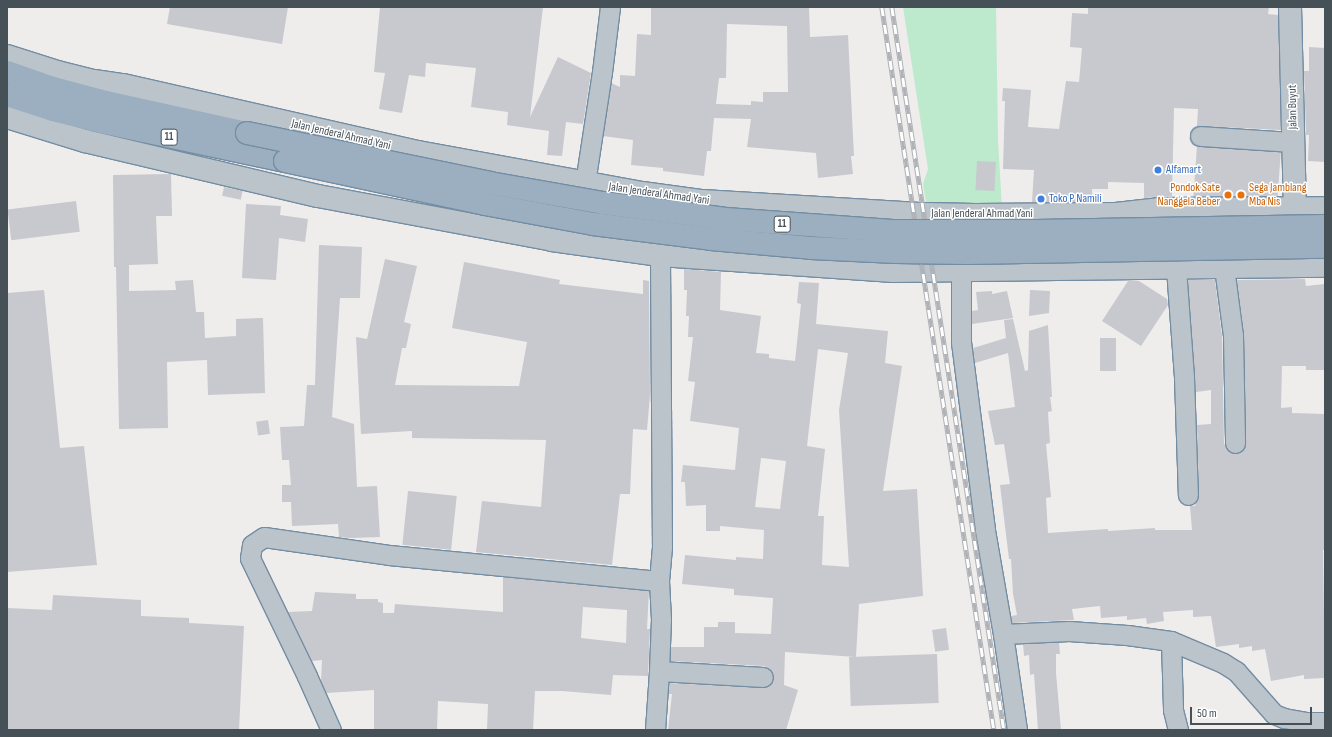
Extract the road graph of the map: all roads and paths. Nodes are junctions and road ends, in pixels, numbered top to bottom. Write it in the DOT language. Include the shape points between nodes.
graph roads {
  1 [pos="610,7"];
  2 [pos="1290,7"];
  3 [pos="7,56"];
  4 [pos="7,72"];
  5 [pos="7,95"];
  6 [pos="106,102"];
  7 [pos="7,117"];
  8 [pos="101,122"];
  9 [pos="1200,136"];
  10 [pos="1294,142"];
  11 [pos="585,183"];
  12 [pos="702,201"];
  13 [pos="1295,208"];
  14 [pos="1325,208"];
  15 [pos="1116,214"];
  16 [pos="1325,226"];
  17 [pos="1325,247"];
  18 [pos="660,255"];
  19 [pos="704,259"];
  20 [pos="1325,266"];
  21 [pos="1224,267"];
  22 [pos="1125,268"];
  23 [pos="1176,268"];
  24 [pos="961,270"];
  25 [pos="1235,443"];
  26 [pos="1188,495"];
  27 [pos="659,581"];
  28 [pos="1003,634"];
  29 [pos="1172,641"];
  30 [pos="659,670"];
  31 [pos="763,677"];
  32 [pos="1325,722"];
  33 [pos="331,730"];
  34 [pos="655,730"];
  35 [pos="1017,730"];
  36 [pos="1178,730"];
  1 -- 11 [label="street"];
  2 -- 10 [label="street, Jalan Buyut"];
  3 -- 11 [label="street, Jalan Jenderal Ahmad Yani" via="94,81 123,85 418,152"];
  4 -- 6 [label="highway, Jalan Jenderal Ahmad Yani / 11"];
  5 -- 8 [label="highway, 11"];
  6 -- 8 [label="highway"];
  6 -- 16 [label="highway, Jalan Jenderal Ahmad Yani / 11, bridge" via="490,182 602,203 726,219 901,231"];
  7 -- 18 [label="street" via="85,141 318,196 552,240"];
  8 -- 17 [label="highway, 11, bridge" via="485,204 593,224 711,239 896,252 967,253"];
  9 -- 10 [label="street"];
  10 -- 13 [label="street, Jalan Buyut"];
  11 -- 12 [label="street, Jalan Jenderal Ahmad Yani"];
  12 -- 15 [label="street, Jalan Jenderal Ahmad Yani" via="924,214"];
  12 -- 19 [label="street" via="722,218 724,233 720,246"];
  13 -- 14 [label="street, Jalan Jenderal Ahmad Yani"];
  13 -- 15 [label="street, Jalan Jenderal Ahmad Yani" via="1159,209"];
  15 -- 22 [label="street" via="1104,221 1097,230 1096,244 1105,259"];
  18 -- 19 [label="street"];
  18 -- 27 [label="street" via="662,548"];
  19 -- 24 [label="street" via="893,271"];
  20 -- 21 [label="street"];
  21 -- 23 [label="street"];
  21 -- 25 [label="street" via="1233,335"];
  22 -- 23 [label="street"];
  22 -- 24 [label="street"];
  23 -- 26 [label="street" via="1184,377"];
  24 -- 28 [label="street" via="961,342 985,530"];
  27 -- 30 [label="street"];
  27 -- 33 [label="street" via="389,555 264,537 252,545 250,558"];
  28 -- 29 [label="street" via="1069,631"];
  28 -- 35 [label="street"];
  29 -- 32 [label="street" via="1236,671 1274,714 1307,722"];
  29 -- 36 [label="street" via="1174,710"];
  30 -- 31 [label="street"];
  30 -- 34 [label="street"];
}
